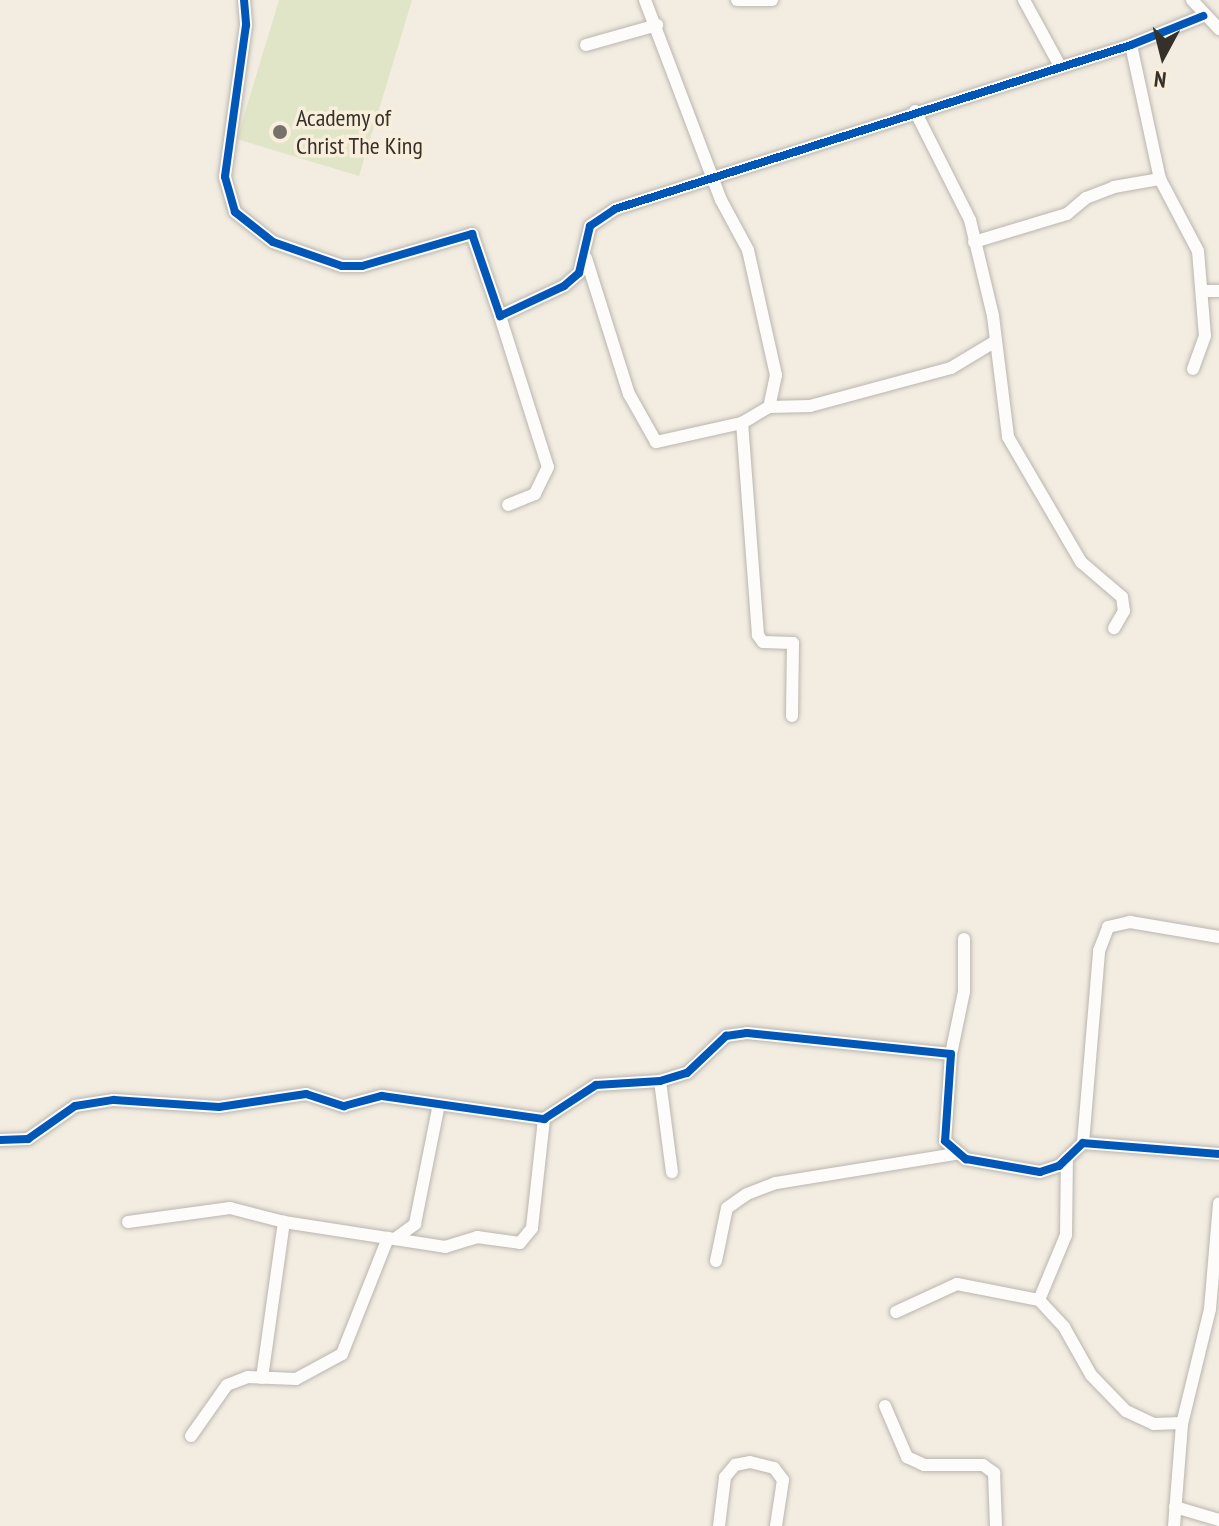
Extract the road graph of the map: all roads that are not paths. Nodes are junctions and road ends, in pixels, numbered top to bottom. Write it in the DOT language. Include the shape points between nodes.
graph roads {
  1 [pos="244,0"];
  2 [pos="645,0"];
  3 [pos="737,0"];
  4 [pos="772,0"];
  5 [pos="1024,0"];
  6 [pos="1192,0"];
  7 [pos="1203,16"];
  8 [pos="657,25"];
  9 [pos="1219,29"];
  10 [pos="586,45"];
  11 [pos="1131,45"];
  12 [pos="1060,66"];
  13 [pos="915,111"];
  14 [pos="714,174"];
  15 [pos="1160,179"];
  16 [pos="974,242"];
  17 [pos="586,258"];
  18 [pos="1202,291"];
  19 [pos="1219,291"];
  20 [pos="500,316"];
  21 [pos="996,341"];
  22 [pos="1193,369"];
  23 [pos="769,407"];
  24 [pos="742,423"];
  25 [pos="508,505"];
  26 [pos="1114,628"];
  27 [pos="792,716"];
  28 [pos="1219,937"];
  29 [pos="964,939"];
  30 [pos="951,1054"];
  31 [pos="660,1081"];
  32 [pos="439,1104"];
  33 [pos="544,1119"];
  34 [pos="0,1140"];
  35 [pos="1083,1143"];
  36 [pos="955,1154"];
  37 [pos="1219,1154"];
  38 [pos="1067,1158"];
  39 [pos="672,1172"];
  40 [pos="1219,1203"];
  41 [pos="128,1222"];
  42 [pos="284,1222"];
  43 [pos="392,1238"];
  44 [pos="716,1261"];
  45 [pos="1039,1300"];
  46 [pos="896,1312"];
  47 [pos="262,1378"];
  48 [pos="885,1406"];
  49 [pos="1182,1423"];
  50 [pos="191,1436"];
  51 [pos="1175,1507"];
  52 [pos="1219,1520"];
  53 [pos="719,1526"];
  54 [pos="776,1526"];
  55 [pos="996,1526"];
  56 [pos="1174,1526"];
  1 -- 20 [label="street" via="246,25 225,177 235,212 273,242 342,266 362,266 472,234"];
  2 -- 8 [label="street"];
  3 -- 4 [label="street"];
  5 -- 12 [label="street"];
  6 -- 7 [label="street"];
  7 -- 9 [label="street"];
  7 -- 11 [label="street"];
  8 -- 10 [label="street"];
  8 -- 14 [label="street"];
  11 -- 12 [label="street"];
  11 -- 15 [label="street"];
  12 -- 13 [label="street"];
  13 -- 14 [label="street"];
  13 -- 16 [label="street" via="970,220"];
  14 -- 17 [label="street" via="597,218 590,226"];
  14 -- 23 [label="street" via="752,263 776,375"];
  15 -- 16 [label="street" via="1114,187 1086,198 1067,214"];
  15 -- 18 [label="street" via="1198,251"];
  16 -- 21 [label="street"];
  17 -- 20 [label="street" via="564,286"];
  17 -- 24 [label="street" via="629,394 656,442"];
  18 -- 19 [label="street"];
  18 -- 22 [label="street" via="1205,336"];
  20 -- 25 [label="street" via="548,467 535,494"];
  21 -- 23 [label="street" via="951,368 810,406"];
  21 -- 26 [label="street" via="1008,437 1081,562 1122,597 1124,611"];
  23 -- 24 [label="street"];
  24 -- 27 [label="street" via="758,635 763,642 793,643"];
  28 -- 35 [label="street" via="1130,922 1108,927 1099,951"];
  29 -- 30 [label="street" via="964,992"];
  30 -- 31 [label="street" via="736,1033 715,1044 694,1069"];
  30 -- 36 [label="street" via="945,1141"];
  31 -- 33 [label="street" via="596,1085"];
  31 -- 39 [label="street"];
  32 -- 33 [label="street"];
  32 -- 34 [label="street" via="382,1096 344,1106 306,1094 219,1107 89,1102 28,1139"];
  32 -- 43 [label="street" via="415,1224"];
  33 -- 43 [label="street" via="532,1228 525,1242 477,1237 445,1247"];
  35 -- 37 [label="street"];
  35 -- 38 [label="street"];
  36 -- 38 [label="street" via="1040,1172"];
  36 -- 44 [label="street" via="776,1183 747,1194 727,1208"];
  38 -- 45 [label="street" via="1066,1235"];
  40 -- 49 [label="street" via="1210,1309"];
  41 -- 42 [label="street" via="230,1208"];
  42 -- 43 [label="street"];
  42 -- 47 [label="street"];
  43 -- 47 [label="street" via="342,1354 296,1379"];
  45 -- 46 [label="street" via="957,1284"];
  45 -- 49 [label="street" via="1064,1327 1091,1375 1126,1411 1154,1424"];
  47 -- 50 [label="street" via="227,1385"];
  48 -- 55 [label="street" via="907,1457 924,1465 983,1465 994,1473"];
  49 -- 51 [label="street"];
  51 -- 52 [label="street"];
  51 -- 56 [label="street"];
  53 -- 54 [label="street" via="725,1477 735,1465 750,1462 774,1468 783,1480"];
}
